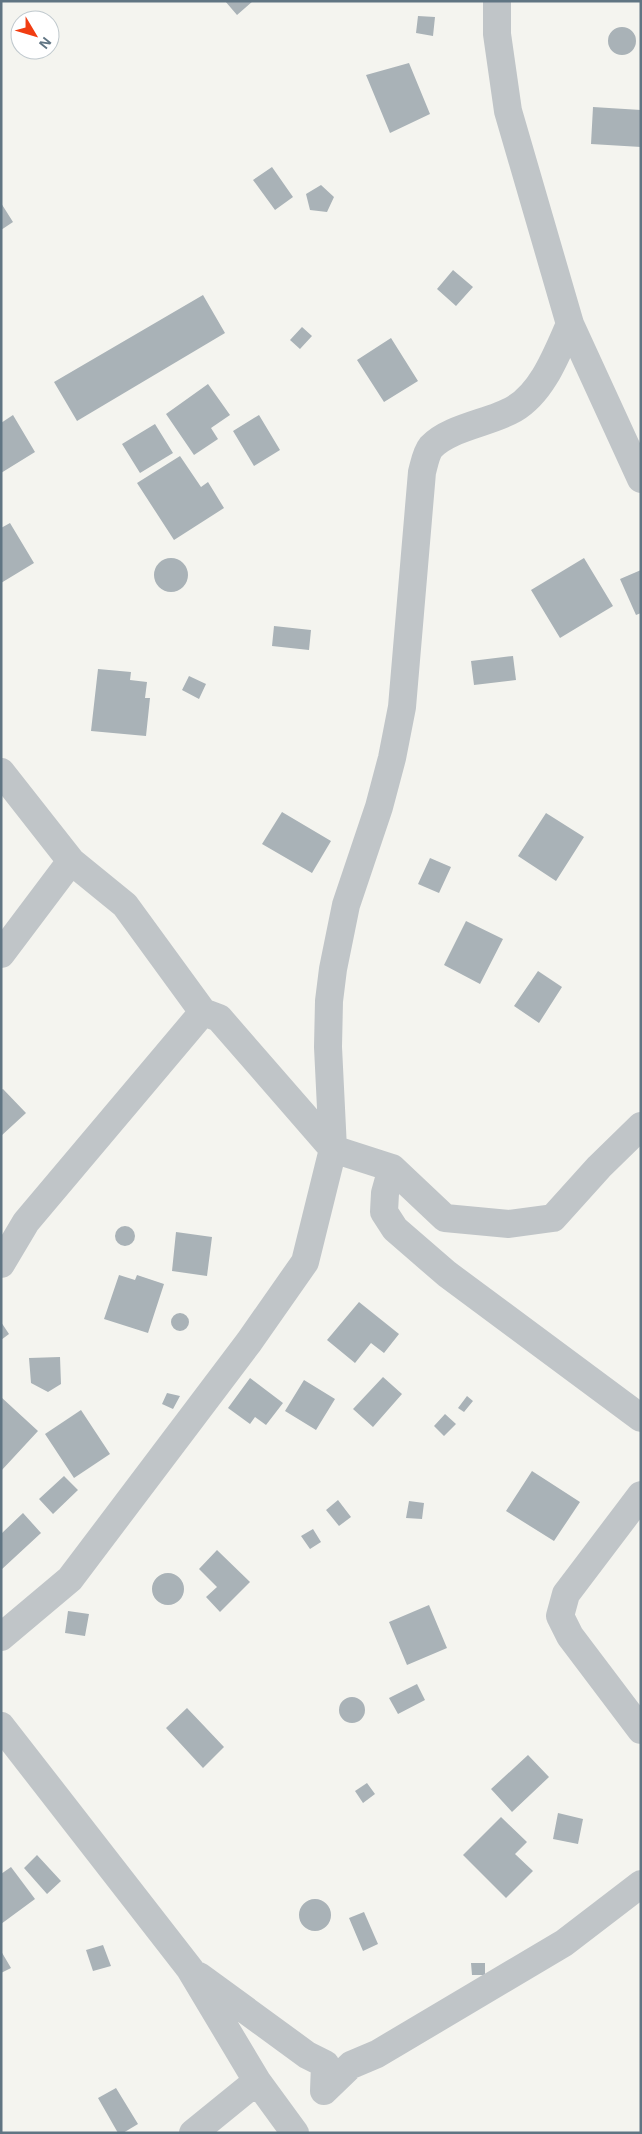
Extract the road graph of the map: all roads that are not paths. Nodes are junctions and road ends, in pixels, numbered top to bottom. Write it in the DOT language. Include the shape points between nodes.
graph roads {
  1 [pos="497,1"];
  2 [pos="570,324"];
  3 [pos="641,479"];
  4 [pos="1,772"];
  5 [pos="71,861"];
  6 [pos="1,954"];
  7 [pos="203,1012"];
  8 [pos="641,1126"];
  9 [pos="332,1149"];
  10 [pos="392,1168"];
  11 [pos="1,1264"];
  12 [pos="641,1418"];
  13 [pos="641,1495"];
  14 [pos="1,1637"];
  15 [pos="1,1726"];
  16 [pos="641,1730"];
  17 [pos="641,1884"];
  18 [pos="190,1969"];
  19 [pos="257,2081"];
  20 [pos="193,2133"];
  21 [pos="294,2133"];
  1 -- 2 [label="street" via="497,34 508,111"];
  2 -- 3 [label="street"];
  2 -- 9 [label="street" via="540,385 515,409 450,433 430,448 422,472 402,707 379,808 346,904 333,969 328,1047"];
  4 -- 5 [label="street"];
  5 -- 6 [label="street"];
  5 -- 7 [label="street" via="125,906"];
  7 -- 9 [label="street" via="219,1018"];
  7 -- 11 [label="street" via="26,1222"];
  8 -- 10 [label="street" via="553,1218 509,1224 445,1218"];
  9 -- 10 [label="street"];
  9 -- 14 [label="street" via="304,1262 249,1342 70,1579"];
  10 -- 12 [label="street" via="385,1192 384,1212 395,1229 447,1274"];
  13 -- 16 [label="street" via="566,1594 560,1616 570,1636"];
  15 -- 18 [label="street"];
  17 -- 18 [label="street" via="564,1943 377,2054 351,2065 324,2091 325,2064 307,2055"];
  18 -- 19 [label="street"];
  19 -- 20 [label="street"];
  19 -- 21 [label="street"];
}
